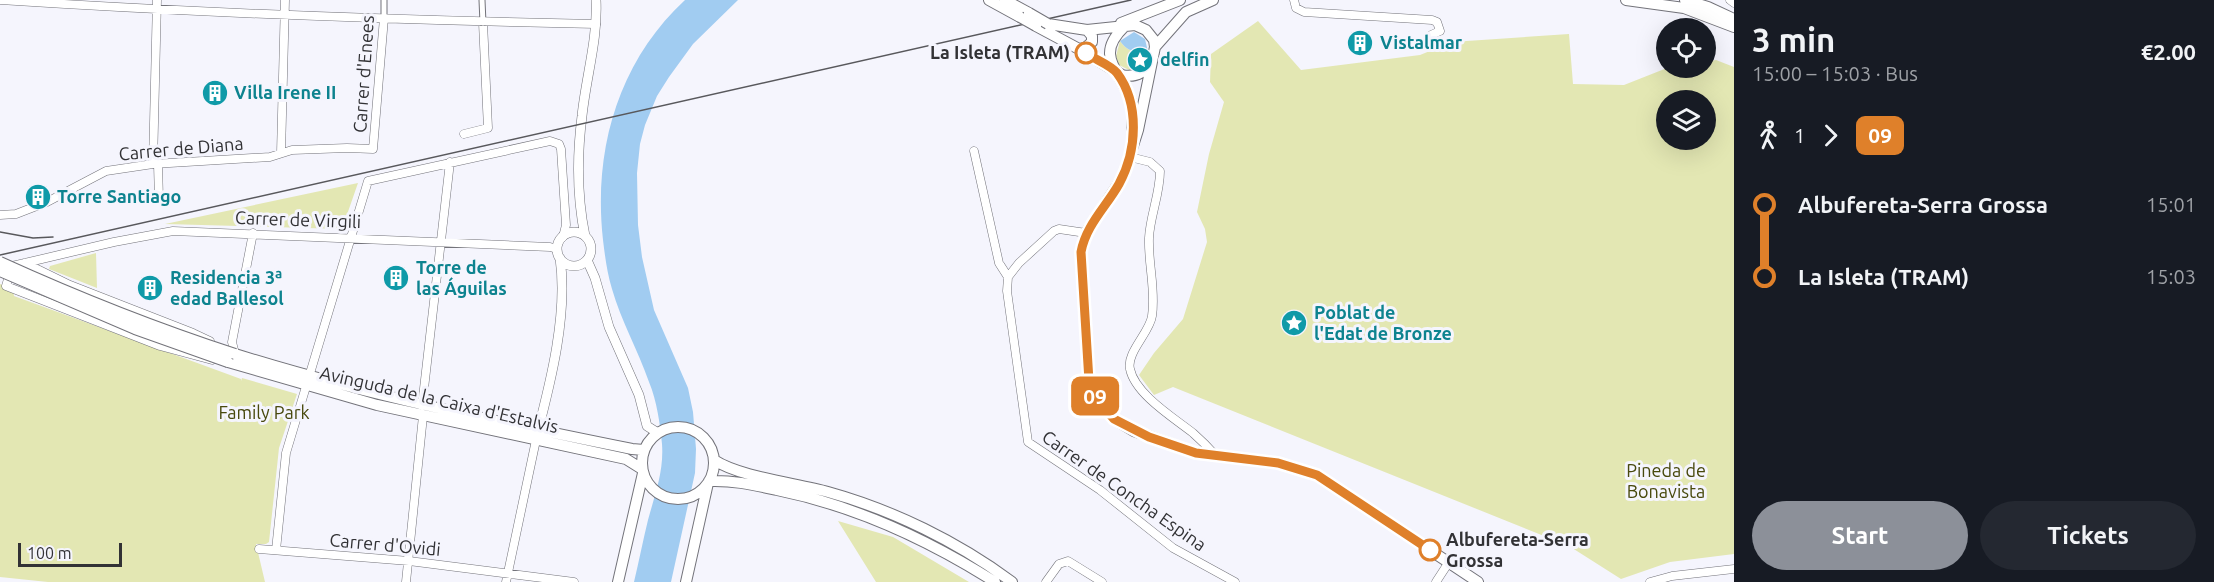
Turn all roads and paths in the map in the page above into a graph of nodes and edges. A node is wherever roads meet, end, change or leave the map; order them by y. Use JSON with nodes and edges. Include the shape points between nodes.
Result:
{"nodes":[{"id":1,"x":0,"y":0,"type":"edge"},
{"id":2,"x":157,"y":0,"type":"edge"},
{"id":3,"x":285,"y":0,"type":"edge"},
{"id":4,"x":384,"y":0,"type":"edge"},
{"id":5,"x":482,"y":0,"type":"edge"},
{"id":6,"x":596,"y":0,"type":"edge"},
{"id":7,"x":989,"y":0,"type":"edge"},
{"id":8,"x":1005,"y":0,"type":"edge"},
{"id":9,"x":1180,"y":0,"type":"edge"},
{"id":10,"x":1213,"y":0,"type":"edge"},
{"id":11,"x":1294,"y":0,"type":"edge"},
{"id":12,"x":1626,"y":0,"type":"edge"},
{"id":13,"x":1685,"y":0,"type":"edge"},
{"id":14,"x":1730,"y":0,"type":"edge"},
{"id":15,"x":1734,"y":3,"type":"edge"},
{"id":16,"x":157,"y":9,"type":"junction"},
{"id":17,"x":1025,"y":15,"type":"junction"},
{"id":18,"x":1142,"y":15,"type":"junction"},
{"id":19,"x":285,"y":16,"type":"junction"},
{"id":20,"x":384,"y":18,"type":"junction"},
{"id":21,"x":1734,"y":19,"type":"edge"},
{"id":22,"x":483,"y":23,"type":"junction"},
{"id":23,"x":596,"y":24,"type":"junction"},
{"id":24,"x":1125,"y":26,"type":"junction"},
{"id":25,"x":1734,"y":27,"type":"edge"},
{"id":26,"x":1106,"y":28,"type":"junction"},
{"id":27,"x":1087,"y":30,"type":"junction"},
{"id":28,"x":1431,"y":35,"type":"dead end"},
{"id":29,"x":1155,"y":47,"type":"junction"},
{"id":30,"x":1079,"y":49,"type":"junction"},
{"id":31,"x":1153,"y":60,"type":"junction"},
{"id":32,"x":1097,"y":62,"type":"junction"},
{"id":33,"x":1115,"y":71,"type":"junction"},
{"id":34,"x":1127,"y":91,"type":"junction"},
{"id":35,"x":464,"y":134,"type":"dead end"},
{"id":36,"x":1133,"y":141,"type":"junction"},
{"id":37,"x":373,"y":149,"type":"joint"},
{"id":38,"x":974,"y":151,"type":"dead end"},
{"id":39,"x":281,"y":153,"type":"junction"},
{"id":40,"x":1130,"y":157,"type":"junction"},
{"id":41,"x":450,"y":162,"type":"junction"},
{"id":42,"x":156,"y":164,"type":"junction"},
{"id":43,"x":159,"y":200,"type":"dead end"},
{"id":44,"x":580,"y":212,"type":"junction"},
{"id":45,"x":0,"y":215,"type":"edge"},
{"id":46,"x":572,"y":232,"type":"junction"},
{"id":47,"x":253,"y":233,"type":"junction"},
{"id":48,"x":1086,"y":233,"type":"junction"},
{"id":49,"x":585,"y":236,"type":"junction"},
{"id":50,"x":351,"y":237,"type":"junction"},
{"id":51,"x":563,"y":237,"type":"junction"},
{"id":52,"x":440,"y":241,"type":"junction"},
{"id":53,"x":559,"y":254,"type":"junction"},
{"id":54,"x":587,"y":260,"type":"junction"},
{"id":55,"x":39,"y":261,"type":"junction"},
{"id":56,"x":0,"y":262,"type":"edge"},
{"id":57,"x":24,"y":263,"type":"junction"},
{"id":58,"x":38,"y":270,"type":"junction"},
{"id":59,"x":0,"y":272,"type":"edge"},
{"id":60,"x":1008,"y":277,"type":"junction"},
{"id":61,"x":232,"y":358,"type":"junction"},
{"id":62,"x":307,"y":381,"type":"junction"},
{"id":63,"x":423,"y":411,"type":"junction"},
{"id":64,"x":658,"y":433,"type":"junction"},
{"id":65,"x":537,"y":435,"type":"junction"},
{"id":66,"x":644,"y":450,"type":"junction"},
{"id":67,"x":1216,"y":456,"type":"junction"},
{"id":68,"x":714,"y":460,"type":"junction"},
{"id":69,"x":643,"y":471,"type":"junction"},
{"id":70,"x":709,"y":482,"type":"junction"},
{"id":71,"x":259,"y":549,"type":"dead end"},
{"id":72,"x":276,"y":550,"type":"junction"},
{"id":73,"x":409,"y":561,"type":"junction"},
{"id":74,"x":1449,"y":562,"type":"junction"},
{"id":75,"x":1734,"y":569,"type":"edge"},
{"id":76,"x":1697,"y":574,"type":"junction"},
{"id":77,"x":507,"y":578,"type":"edge"},
{"id":78,"x":406,"y":582,"type":"edge"},
{"id":79,"x":574,"y":582,"type":"edge"},
{"id":80,"x":618,"y":582,"type":"edge"},
{"id":81,"x":686,"y":582,"type":"edge"},
{"id":82,"x":995,"y":582,"type":"edge"},
{"id":83,"x":1012,"y":582,"type":"edge"},
{"id":84,"x":1046,"y":582,"type":"edge"},
{"id":85,"x":1102,"y":582,"type":"edge"},
{"id":86,"x":1235,"y":582,"type":"edge"},
{"id":87,"x":1436,"y":582,"type":"edge"},
{"id":88,"x":1478,"y":582,"type":"edge"},
{"id":89,"x":1650,"y":582,"type":"edge"},
{"id":90,"x":1701,"y":582,"type":"edge"}],
"edges":[{"from":1,"to":16,"type":"street"},
{"from":2,"to":16,"type":"street"},
{"from":3,"to":19,"type":"street"},
{"from":4,"to":20,"type":"street","name":"Carrer d'Enees"},
{"from":5,"to":22,"type":"street"},
{"from":6,"to":23,"type":"street"},
{"from":7,"to":17,"type":"main road"},
{"from":8,"to":17,"type":"main road"},
{"from":9,"to":18,"type":"main road"},
{"from":10,"to":29,"type":"main road","via":[[1186,12]]},
{"from":11,"to":28,"type":"street","via":[[1296,8],[1304,12],[1432,20],[1440,31]]},
{"from":12,"to":25,"type":"main road","via":[[1684,8]]},
{"from":13,"to":21,"type":"main road"},
{"from":14,"to":15,"type":"street"},
{"from":16,"to":19,"type":"street"},
{"from":16,"to":42,"type":"street"},
{"from":17,"to":27,"type":"main road","bridge":true,"via":[[1048,24]]},
{"from":17,"to":30,"type":"main road","bridge":true,"via":[[1036,26]]},
{"from":18,"to":24,"type":"main road"},
{"from":18,"to":26,"type":"main road"},
{"from":19,"to":20,"type":"street"},
{"from":19,"to":39,"type":"street"},
{"from":20,"to":22,"type":"street"},
{"from":20,"to":37,"type":"street","name":"Carrer d'Enees"},
{"from":22,"to":23,"type":"street"},
{"from":22,"to":35,"type":"street","via":[[488,128]]},
{"from":23,"to":44,"type":"street","via":[[579,148]]},
{"from":24,"to":26,"type":"main road"},
{"from":24,"to":29,"type":"main road","via":[[1146,30]]},
{"from":24,"to":33,"type":"main road","via":[[1110,47]]},
{"from":26,"to":27,"type":"main road"},
{"from":27,"to":30,"type":"main road","via":[[1092,42]]},
{"from":29,"to":31,"type":"main road"},
{"from":30,"to":32,"type":"main road"},
{"from":31,"to":33,"type":"main road","via":[[1134,76]]},
{"from":31,"to":36,"type":"main road"},
{"from":32,"to":33,"type":"main road"},
{"from":32,"to":34,"type":"main road"},
{"from":33,"to":34,"type":"main road"},
{"from":34,"to":36,"type":"main road","via":[[1132,105]]},
{"from":36,"to":40,"type":"main road"},
{"from":37,"to":39,"type":"street","name":"Carrer de Diana"},
{"from":38,"to":60,"type":"street","via":[[999,263]]},
{"from":39,"to":42,"type":"street","name":"Carrer de Diana","via":[[270,157]]},
{"from":40,"to":48,"type":"main road","via":[[1119,183]]},
{"from":40,"to":67,"type":"street","via":[[1150,162],[1160,171],[1160,183],[1149,238],[1152,319],[1129,368],[1148,397]]},
{"from":41,"to":50,"type":"street","via":[[368,181]]},
{"from":41,"to":51,"type":"street","via":[[550,141],[559,144],[566,225]]},
{"from":41,"to":52,"type":"street"},
{"from":42,"to":43,"type":"street"},
{"from":42,"to":45,"type":"street","name":"Carrer de Diana","via":[[105,171],[48,202],[16,214]]},
{"from":44,"to":46,"type":"street"},
{"from":44,"to":49,"type":"street"},
{"from":46,"to":49,"type":"street"},
{"from":46,"to":51,"type":"street"},
{"from":47,"to":50,"type":"street","name":"Carrer de Virgili"},
{"from":47,"to":55,"type":"street","name":"Carrer de Virgili","via":[[173,231]]},
{"from":47,"to":61,"type":"street"},
{"from":48,"to":60,"type":"street","via":[[1054,231]]},
{"from":48,"to":67,"type":"main road","via":[[1080,261],[1093,393],[1114,419],[1134,431]]},
{"from":49,"to":54,"type":"street","via":[[591,249]]},
{"from":50,"to":52,"type":"street","name":"Carrer de Virgili"},
{"from":50,"to":62,"type":"street"},
{"from":51,"to":53,"type":"street"},
{"from":52,"to":53,"type":"street","name":"Carrer de Virgili","via":[[550,247]]},
{"from":52,"to":63,"type":"street"},
{"from":53,"to":54,"type":"street","via":[[564,262],[574,266]]},
{"from":53,"to":65,"type":"street","via":[[562,288],[557,338]]},
{"from":54,"to":64,"type":"street","via":[[609,327],[639,395],[647,426]]},
{"from":55,"to":57,"type":"street","name":"Carrer de Virgili"},
{"from":55,"to":58,"type":"street"},
{"from":56,"to":61,"type":"main road","name":"Avinguda de la Caixa d'Estalvis","bridge":true},
{"from":57,"to":58,"type":"street","name":"Avinguda de la Caixa d'Estalvis"},
{"from":57,"to":61,"type":"street","name":"Avinguda de la Caixa d'Estalvis","via":[[12,266],[9,288],[160,346],[200,358]]},
{"from":58,"to":61,"type":"street","name":"Avinguda de la Caixa d'Estalvis","via":[[193,333]]},
{"from":59,"to":61,"type":"main road","name":"Avinguda de la Caixa d'Estalvis","bridge":true,"via":[[135,329]]},
{"from":60,"to":86,"type":"street","name":"Carrer de Concha Espina","via":[[1028,442],[1100,490],[1173,548]]},
{"from":61,"to":62,"type":"main road","name":"Avinguda de la Caixa d'Estalvis"},
{"from":62,"to":63,"type":"main road","name":"Avinguda de la Caixa d'Estalvis"},
{"from":62,"to":72,"type":"street","via":[[286,453]]},
{"from":63,"to":65,"type":"main road","name":"Avinguda de la Caixa d'Estalvis"},
{"from":63,"to":73,"type":"street"},
{"from":64,"to":66,"type":"main road"},
{"from":64,"to":68,"type":"main road","via":[[678,427],[693,430],[711,449]]},
{"from":65,"to":66,"type":"main road","name":"Avinguda de la Caixa d'Estalvis"},
{"from":65,"to":69,"type":"main road","name":"Avinguda de la Caixa d'Estalvis","via":[[626,459]]},
{"from":65,"to":77,"type":"street"},
{"from":66,"to":69,"type":"main road"},
{"from":67,"to":74,"type":"main road","via":[[1278,463],[1317,475]]},
{"from":68,"to":70,"type":"main road"},
{"from":68,"to":83,"type":"main road","via":[[732,470],[830,492],[877,509],[924,529]]},
{"from":69,"to":70,"type":"main road","via":[[653,489],[671,498],[697,494]]},
{"from":69,"to":80,"type":"main road"},
{"from":70,"to":81,"type":"main road"},
{"from":70,"to":82,"type":"main road","via":[[730,480],[827,502],[919,538]]},
{"from":71,"to":72,"type":"street","name":"Carrer d'Ovidi"},
{"from":72,"to":73,"type":"street","name":"Carrer d'Ovidi"},
{"from":73,"to":77,"type":"street","name":"Carrer d'Ovidi"},
{"from":73,"to":78,"type":"street"},
{"from":74,"to":87,"type":"street"},
{"from":74,"to":88,"type":"main road"},
{"from":75,"to":76,"type":"street"},
{"from":76,"to":89,"type":"street"},
{"from":76,"to":90,"type":"street"},
{"from":77,"to":79,"type":"street","name":"Carrer d'Ovidi"},
{"from":84,"to":85,"type":"street","via":[[1059,564],[1068,561]]}]}
